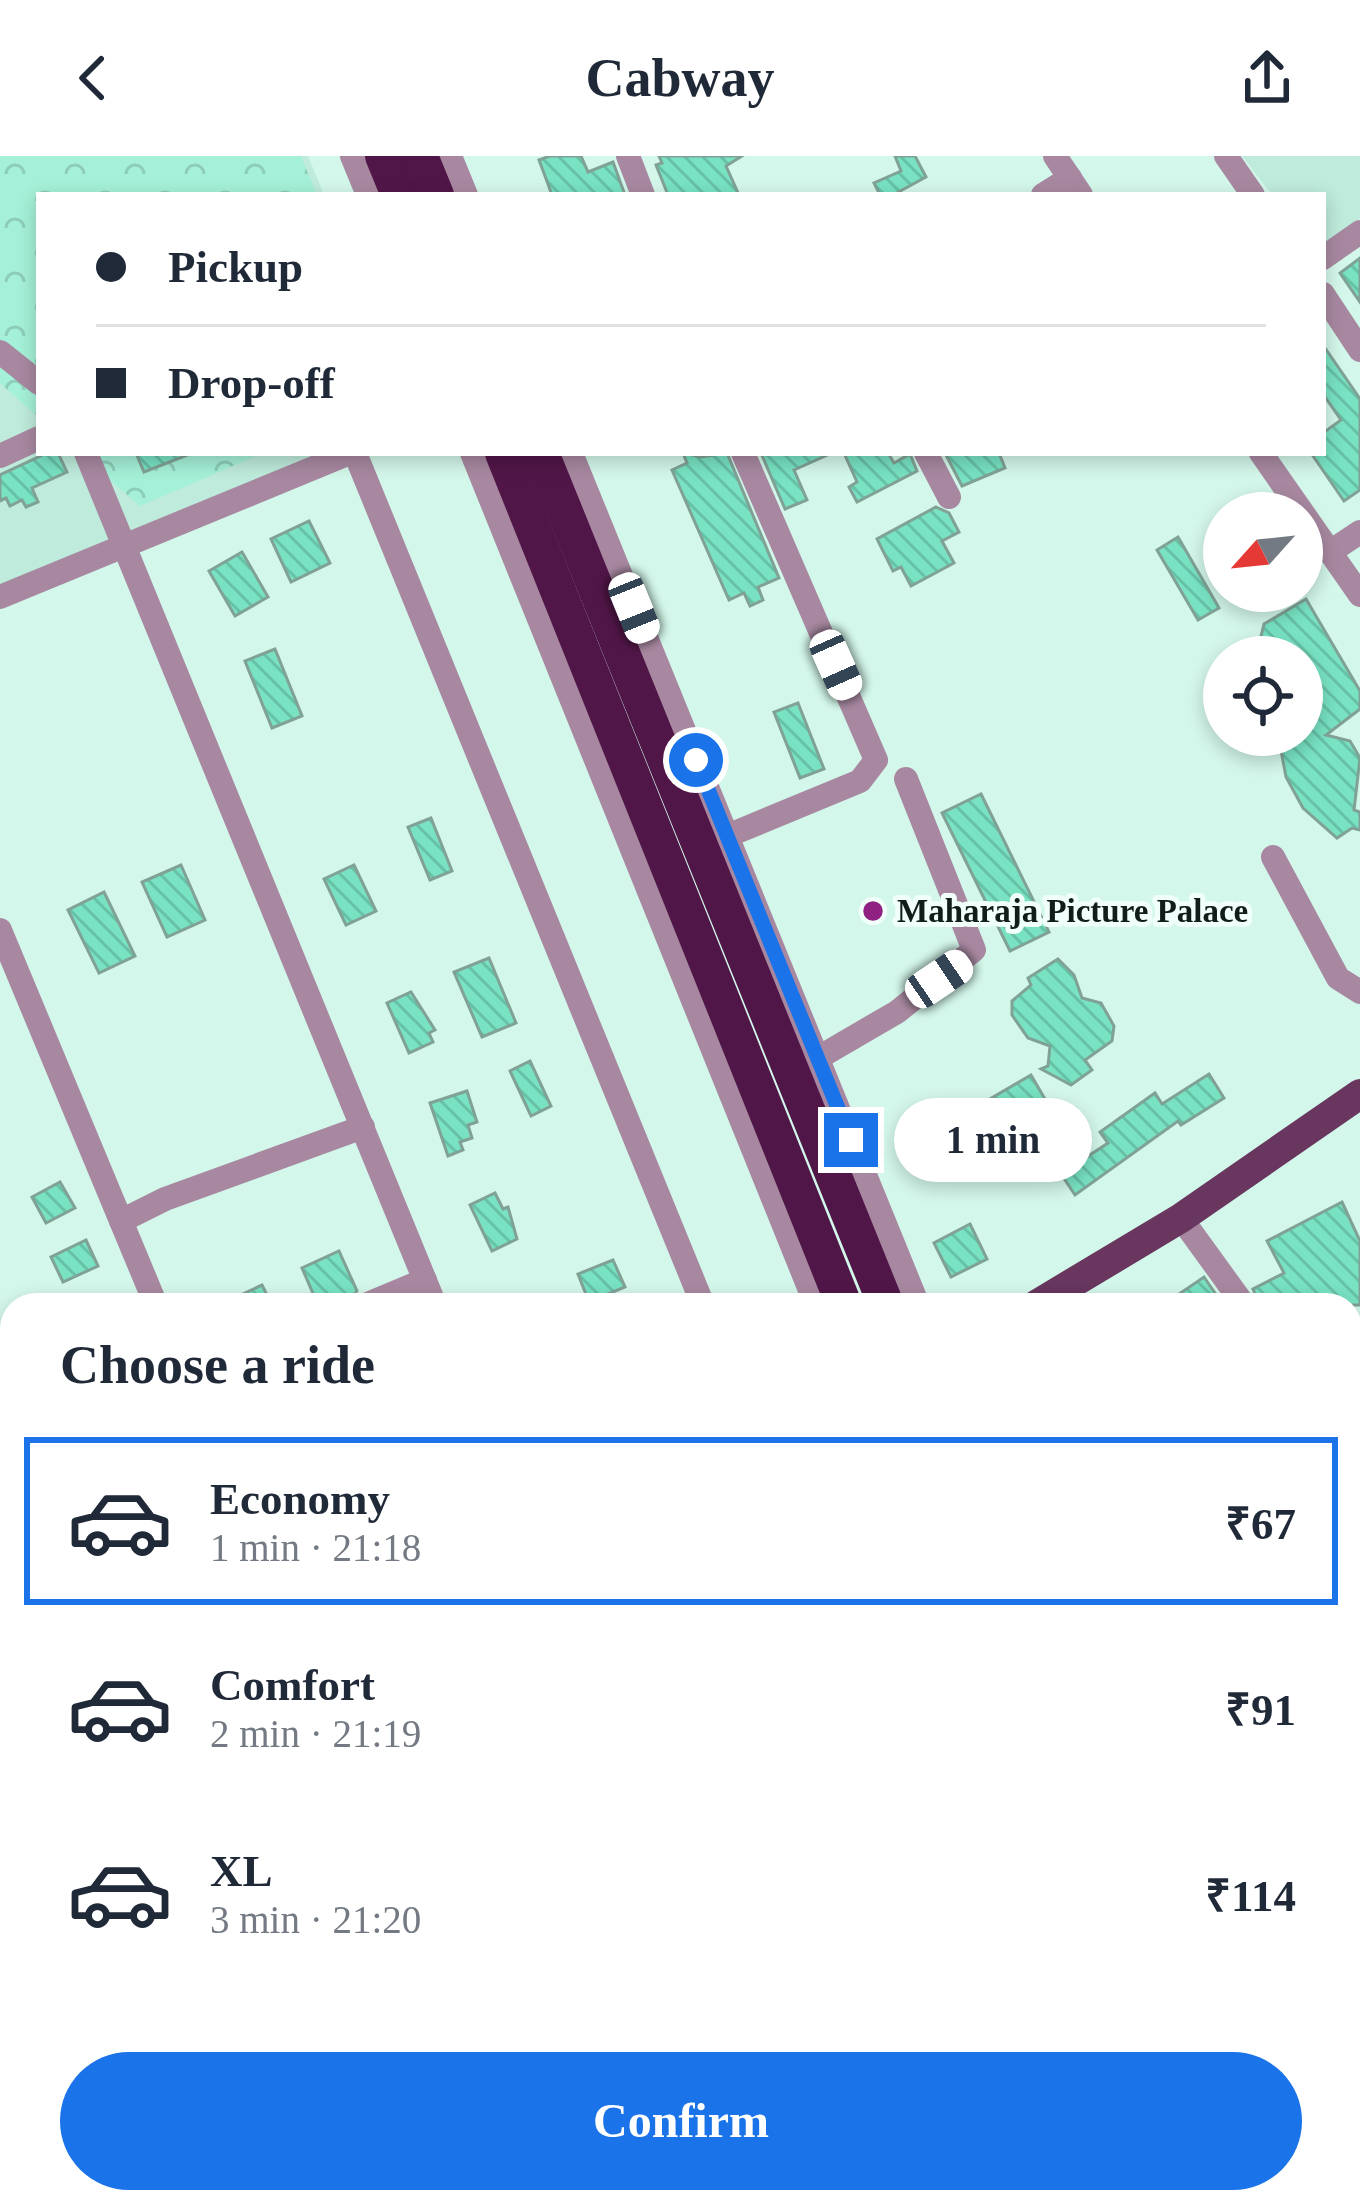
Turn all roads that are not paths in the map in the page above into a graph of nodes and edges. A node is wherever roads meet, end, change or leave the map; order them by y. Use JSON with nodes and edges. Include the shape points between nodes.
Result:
{"nodes":[{"id":1,"x":352,"y":156,"type":"edge"},
{"id":2,"x":383,"y":156,"type":"edge"},
{"id":3,"x":420,"y":156,"type":"edge"},
{"id":4,"x":450,"y":156,"type":"edge"},
{"id":5,"x":628,"y":156,"type":"edge"},
{"id":6,"x":1226,"y":156,"type":"edge"},
{"id":7,"x":1066,"y":169,"type":"edge"},
{"id":8,"x":367,"y":192,"type":"edge"},
{"id":9,"x":398,"y":192,"type":"edge"},
{"id":10,"x":435,"y":192,"type":"edge"},
{"id":11,"x":465,"y":192,"type":"edge"},
{"id":12,"x":642,"y":192,"type":"edge"},
{"id":13,"x":1046,"y":192,"type":"edge"},
{"id":14,"x":1251,"y":192,"type":"edge"},
{"id":15,"x":1360,"y":232,"type":"edge"},
{"id":16,"x":1326,"y":256,"type":"edge"},
{"id":17,"x":1326,"y":299,"type":"edge"},
{"id":18,"x":1360,"y":350,"type":"edge"},
{"id":19,"x":0,"y":352,"type":"edge"},
{"id":20,"x":36,"y":381,"type":"edge"},
{"id":21,"x":36,"y":439,"type":"edge"},
{"id":22,"x":0,"y":456,"type":"edge"},
{"id":23,"x":87,"y":456,"type":"edge"},
{"id":24,"x":345,"y":456,"type":"edge"},
{"id":25,"x":353,"y":456,"type":"edge"},
{"id":26,"x":473,"y":456,"type":"edge"},
{"id":27,"x":504,"y":456,"type":"edge"},
{"id":28,"x":542,"y":456,"type":"edge"},
{"id":29,"x":572,"y":456,"type":"edge"},
{"id":30,"x":744,"y":456,"type":"edge"},
{"id":31,"x":928,"y":456,"type":"edge"},
{"id":32,"x":1264,"y":456,"type":"edge"},
{"id":33,"x":949,"y":497,"type":"dead end"},
{"id":34,"x":1360,"y":532,"type":"edge"},
{"id":35,"x":125,"y":546,"type":"junction"},
{"id":36,"x":1330,"y":552,"type":"junction"},
{"id":37,"x":1360,"y":595,"type":"edge"},
{"id":38,"x":0,"y":597,"type":"edge"},
{"id":39,"x":906,"y":779,"type":"dead end"},
{"id":40,"x":727,"y":836,"type":"junction"},
{"id":41,"x":1273,"y":857,"type":"dead end"},
{"id":42,"x":0,"y":930,"type":"edge"},
{"id":43,"x":1360,"y":992,"type":"edge"},
{"id":44,"x":818,"y":1058,"type":"junction"},
{"id":45,"x":1360,"y":1094,"type":"edge"},
{"id":46,"x":363,"y":1127,"type":"junction"},
{"id":47,"x":1180,"y":1217,"type":"junction"},
{"id":48,"x":122,"y":1221,"type":"junction"},
{"id":49,"x":1138,"y":1245,"type":"junction"},
{"id":50,"x":425,"y":1280,"type":"junction"},
{"id":51,"x":151,"y":1293,"type":"edge"},
{"id":52,"x":394,"y":1293,"type":"edge"},
{"id":53,"x":430,"y":1293,"type":"edge"},
{"id":54,"x":698,"y":1293,"type":"edge"},
{"id":55,"x":811,"y":1293,"type":"edge"},
{"id":56,"x":839,"y":1293,"type":"edge"},
{"id":57,"x":881,"y":1293,"type":"edge"},
{"id":58,"x":913,"y":1293,"type":"edge"},
{"id":59,"x":1054,"y":1293,"type":"edge"},
{"id":60,"x":1081,"y":1293,"type":"edge"},
{"id":61,"x":1235,"y":1293,"type":"edge"}],
"edges":[{"from":1,"to":8,"type":"street"},
{"from":2,"to":9,"type":"highway"},
{"from":3,"to":10,"type":"highway"},
{"from":4,"to":11,"type":"street"},
{"from":5,"to":12,"type":"street"},
{"from":6,"to":14,"type":"street"},
{"from":7,"to":13,"type":"street"},
{"from":15,"to":16,"type":"street"},
{"from":17,"to":18,"type":"street"},
{"from":19,"to":20,"type":"street"},
{"from":21,"to":22,"type":"street"},
{"from":23,"to":35,"type":"street"},
{"from":24,"to":35,"type":"street"},
{"from":25,"to":54,"type":"street"},
{"from":26,"to":55,"type":"street"},
{"from":27,"to":56,"type":"highway"},
{"from":28,"to":57,"type":"highway"},
{"from":29,"to":40,"type":"street"},
{"from":30,"to":40,"type":"street","via":[[876,760],[860,781]]},
{"from":31,"to":33,"type":"street"},
{"from":32,"to":36,"type":"street"},
{"from":34,"to":36,"type":"street"},
{"from":35,"to":38,"type":"street"},
{"from":35,"to":46,"type":"street"},
{"from":36,"to":37,"type":"street"},
{"from":39,"to":44,"type":"street","via":[[974,950],[897,1012]]},
{"from":40,"to":44,"type":"street"},
{"from":41,"to":43,"type":"street","via":[[1338,978]]},
{"from":42,"to":48,"type":"street"},
{"from":44,"to":58,"type":"street"},
{"from":45,"to":47,"type":"main road"},
{"from":46,"to":48,"type":"street","via":[[164,1198]]},
{"from":46,"to":50,"type":"street"},
{"from":47,"to":49,"type":"main road"},
{"from":47,"to":61,"type":"street"},
{"from":48,"to":51,"type":"street"},
{"from":49,"to":59,"type":"main road"},
{"from":49,"to":60,"type":"main road"},
{"from":50,"to":52,"type":"street"},
{"from":50,"to":53,"type":"street"}]}
